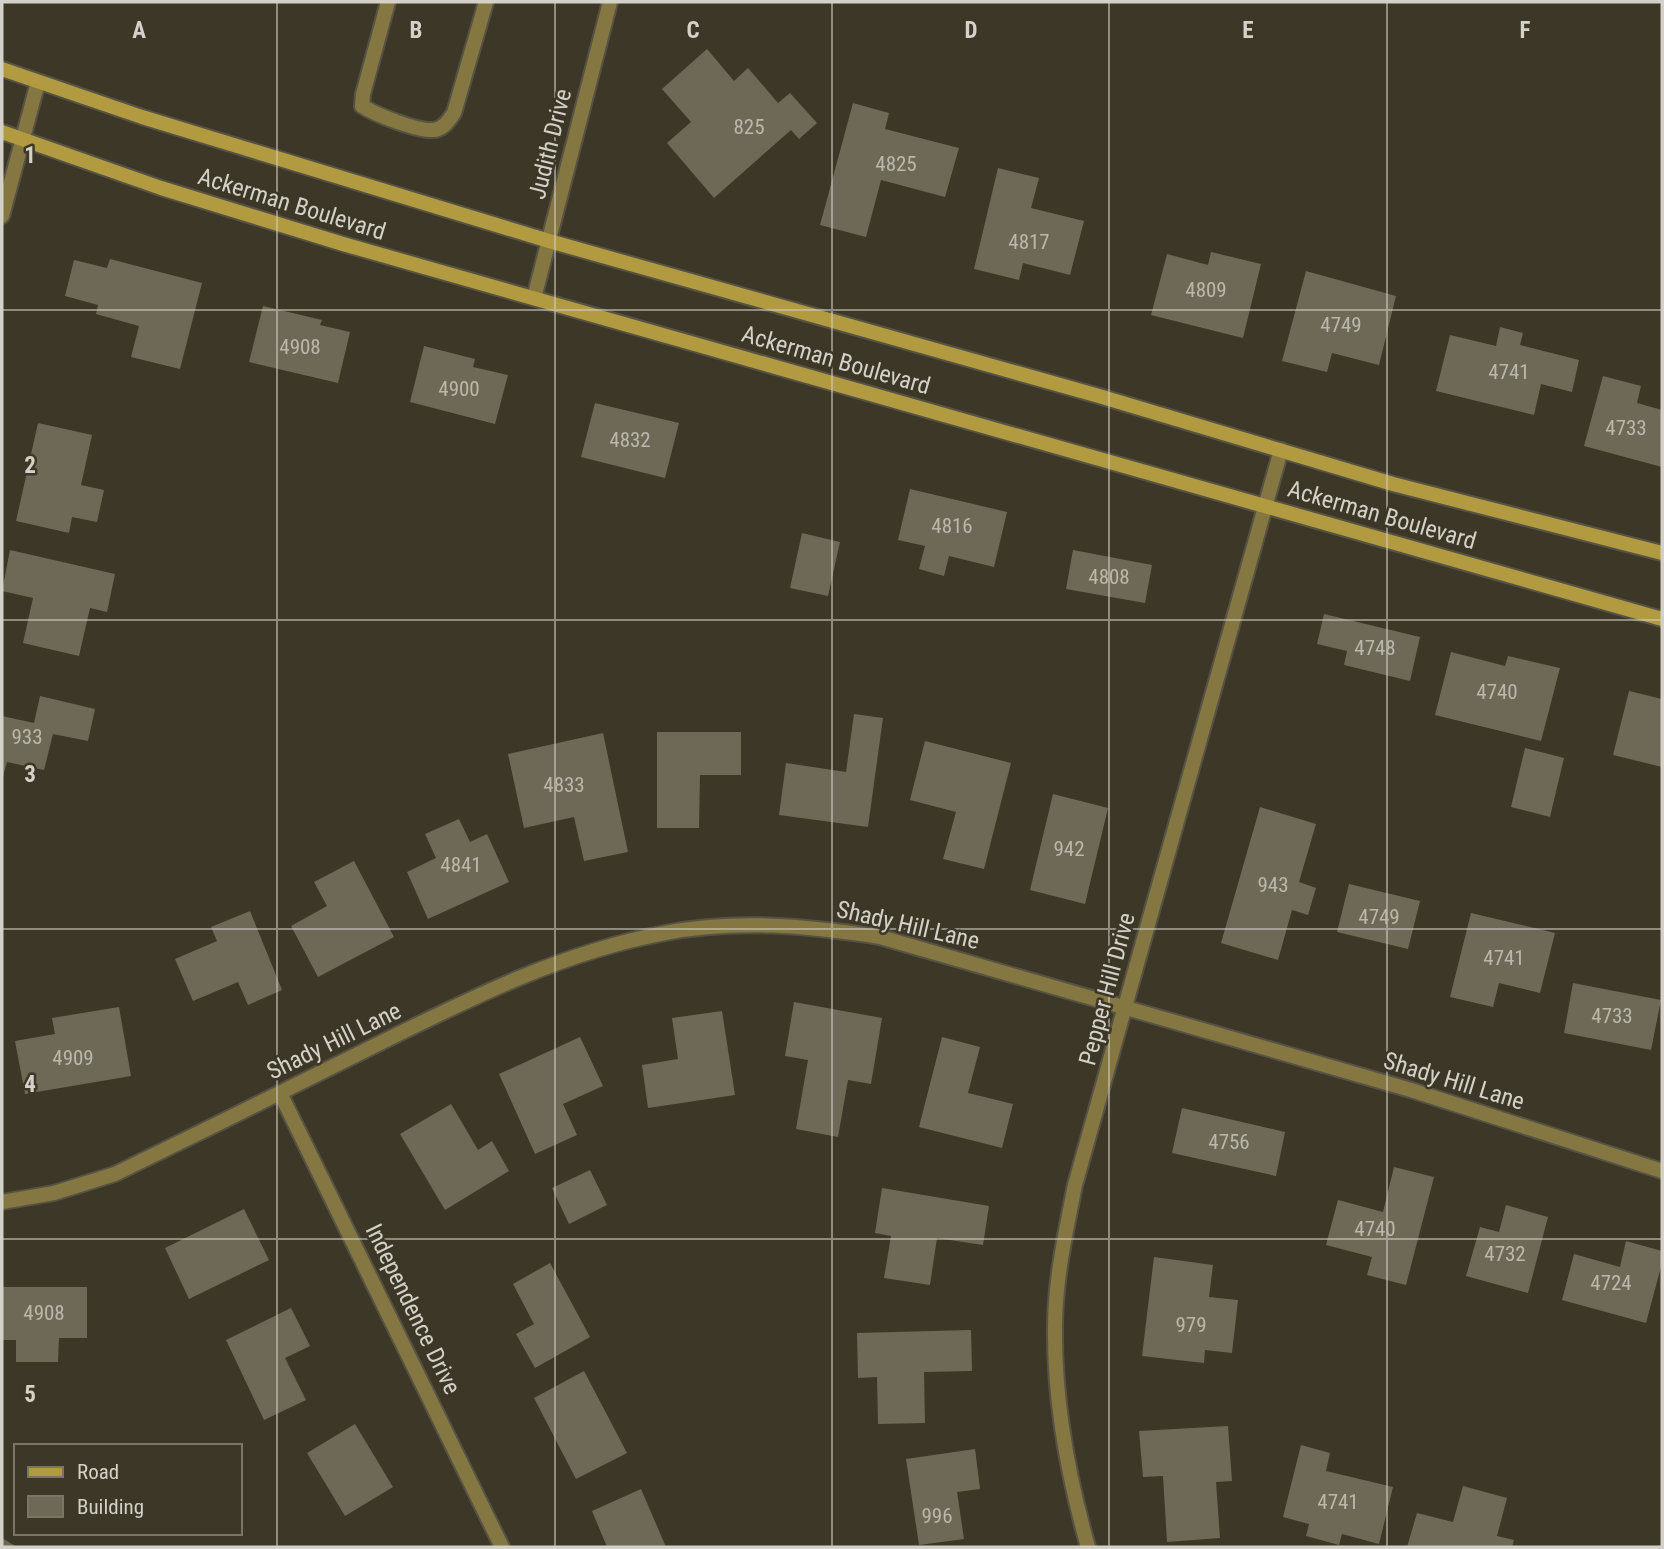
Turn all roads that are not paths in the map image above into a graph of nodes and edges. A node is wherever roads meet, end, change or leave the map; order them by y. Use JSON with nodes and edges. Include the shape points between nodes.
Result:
{"nodes":[{"id":1,"x":388,"y":2,"type":"edge"},
{"id":2,"x":485,"y":2,"type":"edge"},
{"id":3,"x":610,"y":2,"type":"edge"},
{"id":4,"x":2,"y":69,"type":"edge"},
{"id":5,"x":38,"y":82,"type":"junction"},
{"id":6,"x":2,"y":132,"type":"edge"},
{"id":7,"x":22,"y":139,"type":"junction"},
{"id":8,"x":2,"y":216,"type":"edge"},
{"id":9,"x":549,"y":241,"type":"junction"},
{"id":10,"x":534,"y":298,"type":"junction"},
{"id":11,"x":1281,"y":450,"type":"junction"},
{"id":12,"x":1264,"y":504,"type":"junction"},
{"id":13,"x":1662,"y":553,"type":"edge"},
{"id":14,"x":1662,"y":619,"type":"edge"},
{"id":15,"x":1126,"y":1006,"type":"junction"},
{"id":16,"x":280,"y":1093,"type":"junction"},
{"id":17,"x":1662,"y":1171,"type":"edge"},
{"id":18,"x":2,"y":1202,"type":"edge"},
{"id":19,"x":502,"y":1547,"type":"edge"},
{"id":20,"x":1088,"y":1547,"type":"edge"}],
"edges":[{"from":1,"to":2,"type":"street","via":[[362,106],[374,114],[433,130],[443,127],[454,113]]},
{"from":3,"to":9,"type":"street","name":"Judith Drive"},
{"from":4,"to":5,"type":"street","name":"Ackerman Boulevard"},
{"from":5,"to":7,"type":"street"},
{"from":5,"to":9,"type":"street","name":"Ackerman Boulevard"},
{"from":6,"to":7,"type":"street","name":"Ackerman Boulevard"},
{"from":7,"to":8,"type":"street"},
{"from":7,"to":10,"type":"street","name":"Ackerman Boulevard","via":[[174,192]]},
{"from":9,"to":10,"type":"street","name":"Judith Drive"},
{"from":9,"to":11,"type":"street","name":"Ackerman Boulevard"},
{"from":10,"to":12,"type":"street","name":"Ackerman Boulevard"},
{"from":11,"to":12,"type":"street","name":"Pepper Hill Drive"},
{"from":11,"to":13,"type":"street","name":"Ackerman Boulevard","via":[[1393,484]]},
{"from":12,"to":14,"type":"street","name":"Ackerman Boulevard"},
{"from":12,"to":15,"type":"street","name":"Pepper Hill Drive"},
{"from":15,"to":16,"type":"street","name":"Shady Hill Lane","via":[[880,937],[811,926],[703,928],[602,946],[519,976]]},
{"from":15,"to":17,"type":"street","name":"Shady Hill Lane"},
{"from":15,"to":20,"type":"street","name":"Pepper Hill Drive","via":[[1075,1185],[1062,1251],[1055,1325],[1063,1439]]},
{"from":16,"to":18,"type":"street","name":"Shady Hill Lane","via":[[115,1174],[54,1193]]},
{"from":16,"to":19,"type":"street","name":"Independence Drive"}]}
